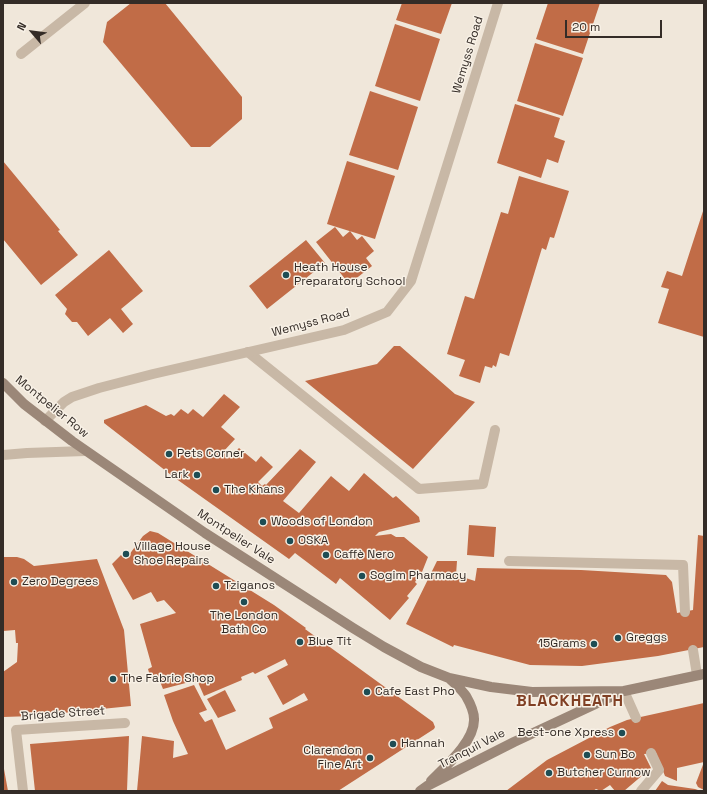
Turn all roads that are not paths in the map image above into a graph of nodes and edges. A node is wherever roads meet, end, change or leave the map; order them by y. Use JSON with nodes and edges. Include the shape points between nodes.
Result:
{"nodes":[{"id":1,"x":85,"y":3,"type":"edge"},
{"id":2,"x":498,"y":3,"type":"edge"},
{"id":3,"x":20,"y":54,"type":"dead end"},
{"id":4,"x":248,"y":352,"type":"junction"},
{"id":5,"x":3,"y":384,"type":"edge"},
{"id":6,"x":45,"y":421,"type":"junction"},
{"id":7,"x":495,"y":430,"type":"dead end"},
{"id":8,"x":85,"y":451,"type":"junction"},
{"id":9,"x":3,"y":455,"type":"edge"},
{"id":10,"x":509,"y":561,"type":"dead end"},
{"id":11,"x":685,"y":612,"type":"dead end"},
{"id":12,"x":693,"y":650,"type":"dead end"},
{"id":13,"x":700,"y":675,"type":"edge"},
{"id":14,"x":449,"y":678,"type":"junction"},
{"id":15,"x":624,"y":691,"type":"junction"},
{"id":16,"x":532,"y":692,"type":"joint"},
{"id":17,"x":636,"y":718,"type":"dead end"},
{"id":18,"x":125,"y":723,"type":"dead end"},
{"id":19,"x":650,"y":753,"type":"dead end"},
{"id":20,"x":424,"y":788,"type":"edge"},
{"id":21,"x":24,"y":791,"type":"edge"},
{"id":22,"x":641,"y":791,"type":"edge"}],
"edges":[{"from":1,"to":3,"type":"street"},
{"from":2,"to":4,"type":"street","name":"Wemyss Road","via":[[410,281],[386,312],[352,327]]},
{"from":4,"to":6,"type":"street","name":"Wemyss Road","via":[[153,374],[72,397]]},
{"from":4,"to":7,"type":"street","via":[[419,489],[483,484]]},
{"from":5,"to":6,"type":"main road","name":"Montpelier Row"},
{"from":6,"to":8,"type":"main road","name":"Montpelier Row"},
{"from":8,"to":9,"type":"street"},
{"from":8,"to":14,"type":"main road","name":"Montpelier Vale","via":[[353,628],[421,667]]},
{"from":10,"to":11,"type":"street","via":[[683,565]]},
{"from":12,"to":13,"type":"street"},
{"from":13,"to":15,"type":"main road","name":"Tranquil Vale"},
{"from":14,"to":16,"type":"main road","name":"Montpelier Vale"},
{"from":14,"to":20,"type":"main road","name":"Montpelier Vale","via":[[465,695],[471,706],[474,719],[472,733]]},
{"from":15,"to":16,"type":"main road","name":"Tranquil Vale"},
{"from":15,"to":17,"type":"street"},
{"from":15,"to":20,"type":"main road","name":"Tranquil Vale","via":[[514,742]]},
{"from":18,"to":21,"type":"street","name":"Brigade Street","via":[[16,730]]},
{"from":19,"to":22,"type":"street","via":[[659,770]]}]}
